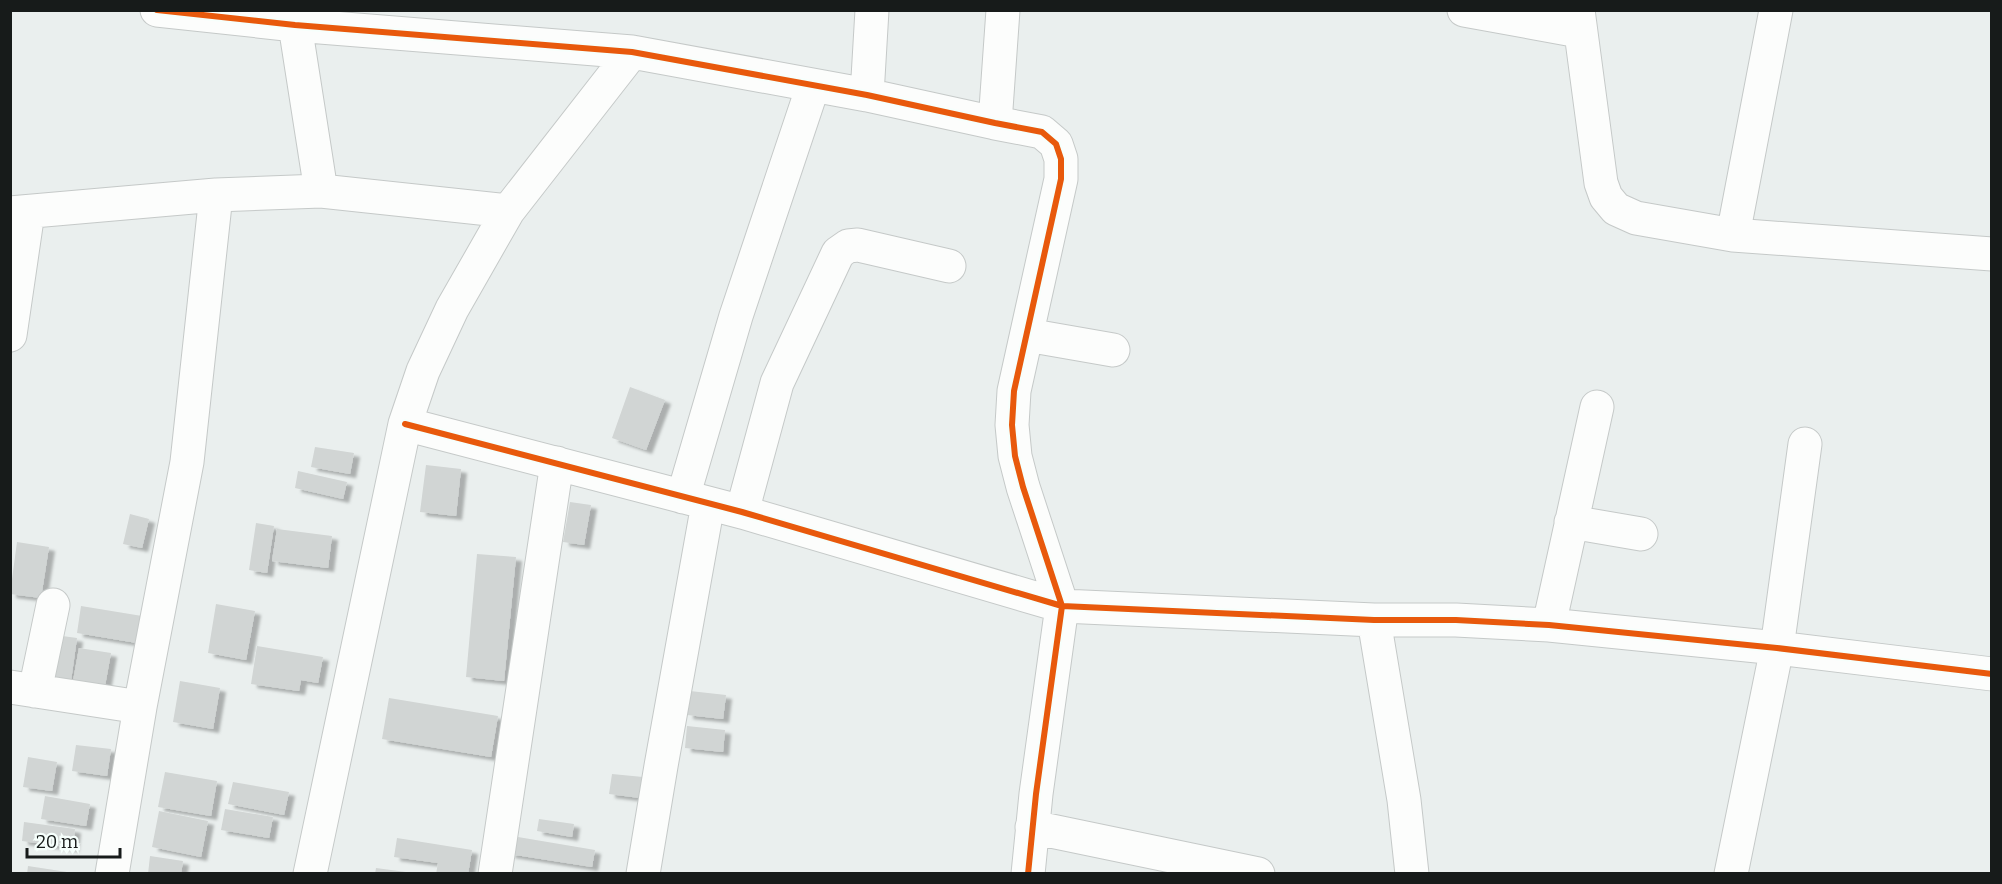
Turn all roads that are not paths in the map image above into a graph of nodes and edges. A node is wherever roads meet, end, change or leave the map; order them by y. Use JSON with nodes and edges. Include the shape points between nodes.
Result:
{"nodes":[{"id":1,"x":157,"y":10,"type":"edge"},
{"id":2,"x":872,"y":10,"type":"edge"},
{"id":3,"x":1003,"y":10,"type":"edge"},
{"id":4,"x":1464,"y":10,"type":"edge"},
{"id":5,"x":1776,"y":10,"type":"edge"},
{"id":6,"x":1579,"y":21,"type":"edge"},
{"id":7,"x":295,"y":25,"type":"junction"},
{"id":8,"x":632,"y":52,"type":"junction"},
{"id":9,"x":813,"y":86,"type":"junction"},
{"id":10,"x":867,"y":95,"type":"junction"},
{"id":11,"x":995,"y":123,"type":"junction"},
{"id":12,"x":321,"y":191,"type":"junction"},
{"id":13,"x":216,"y":195,"type":"junction"},
{"id":14,"x":508,"y":211,"type":"junction"},
{"id":15,"x":19,"y":213,"type":"edge"},
{"id":16,"x":1733,"y":235,"type":"junction"},
{"id":17,"x":1992,"y":254,"type":"edge"},
{"id":18,"x":949,"y":266,"type":"dead end"},
{"id":19,"x":10,"y":334,"type":"edge"},
{"id":20,"x":1027,"y":335,"type":"junction"},
{"id":21,"x":1113,"y":350,"type":"dead end"},
{"id":22,"x":1597,"y":407,"type":"dead end"},
{"id":23,"x":405,"y":424,"type":"junction"},
{"id":24,"x":1805,"y":444,"type":"dead end"},
{"id":25,"x":557,"y":463,"type":"junction"},
{"id":26,"x":696,"y":500,"type":"junction"},
{"id":27,"x":742,"y":512,"type":"junction"},
{"id":28,"x":1571,"y":522,"type":"junction"},
{"id":29,"x":1641,"y":534,"type":"dead end"},
{"id":30,"x":53,"y":605,"type":"dead end"},
{"id":31,"x":1062,"y":606,"type":"junction"},
{"id":32,"x":1374,"y":620,"type":"junction"},
{"id":33,"x":1549,"y":625,"type":"junction"},
{"id":34,"x":1777,"y":648,"type":"junction"},
{"id":35,"x":1992,"y":674,"type":"edge"},
{"id":36,"x":23,"y":689,"type":"edge"},
{"id":37,"x":140,"y":707,"type":"junction"},
{"id":38,"x":1032,"y":827,"type":"junction"},
{"id":39,"x":112,"y":873,"type":"edge"},
{"id":40,"x":310,"y":873,"type":"edge"},
{"id":41,"x":495,"y":873,"type":"edge"},
{"id":42,"x":644,"y":873,"type":"edge"},
{"id":43,"x":1028,"y":873,"type":"edge"},
{"id":44,"x":1258,"y":873,"type":"edge"},
{"id":45,"x":1412,"y":873,"type":"edge"},
{"id":46,"x":1731,"y":873,"type":"edge"}],
"edges":[{"from":1,"to":7,"type":"street"},
{"from":2,"to":10,"type":"street"},
{"from":3,"to":11,"type":"street"},
{"from":4,"to":6,"type":"street"},
{"from":5,"to":16,"type":"street"},
{"from":6,"to":16,"type":"street","via":[[1606,197],[1616,209],[1636,218]]},
{"from":7,"to":8,"type":"street"},
{"from":7,"to":12,"type":"street"},
{"from":8,"to":9,"type":"street"},
{"from":8,"to":14,"type":"street"},
{"from":9,"to":10,"type":"street"},
{"from":9,"to":26,"type":"street","via":[[736,316]]},
{"from":10,"to":11,"type":"street"},
{"from":11,"to":20,"type":"street","via":[[1042,132],[1056,144],[1061,159],[1061,179]]},
{"from":12,"to":13,"type":"street"},
{"from":12,"to":14,"type":"street"},
{"from":13,"to":15,"type":"street"},
{"from":13,"to":37,"type":"street","via":[[187,462]]},
{"from":14,"to":23,"type":"street","via":[[452,309],[423,371]]},
{"from":15,"to":19,"type":"street"},
{"from":16,"to":17,"type":"street"},
{"from":18,"to":27,"type":"street","via":[[858,244],[838,253],[777,383]]},
{"from":20,"to":21,"type":"street"},
{"from":20,"to":31,"type":"street","via":[[1014,391],[1015,456]]},
{"from":22,"to":28,"type":"street"},
{"from":23,"to":25,"type":"street"},
{"from":23,"to":40,"type":"street"},
{"from":24,"to":34,"type":"street"},
{"from":25,"to":26,"type":"street"},
{"from":25,"to":41,"type":"street"},
{"from":26,"to":27,"type":"street"},
{"from":26,"to":42,"type":"street"},
{"from":27,"to":31,"type":"street"},
{"from":28,"to":29,"type":"street"},
{"from":28,"to":33,"type":"street"},
{"from":30,"to":36,"type":"street"},
{"from":31,"to":32,"type":"street"},
{"from":31,"to":38,"type":"street"},
{"from":32,"to":33,"type":"street"},
{"from":32,"to":45,"type":"street"},
{"from":33,"to":34,"type":"street"},
{"from":34,"to":35,"type":"street"},
{"from":34,"to":46,"type":"street"},
{"from":36,"to":37,"type":"street"},
{"from":37,"to":39,"type":"street"},
{"from":38,"to":43,"type":"street"},
{"from":38,"to":44,"type":"street"}]}
